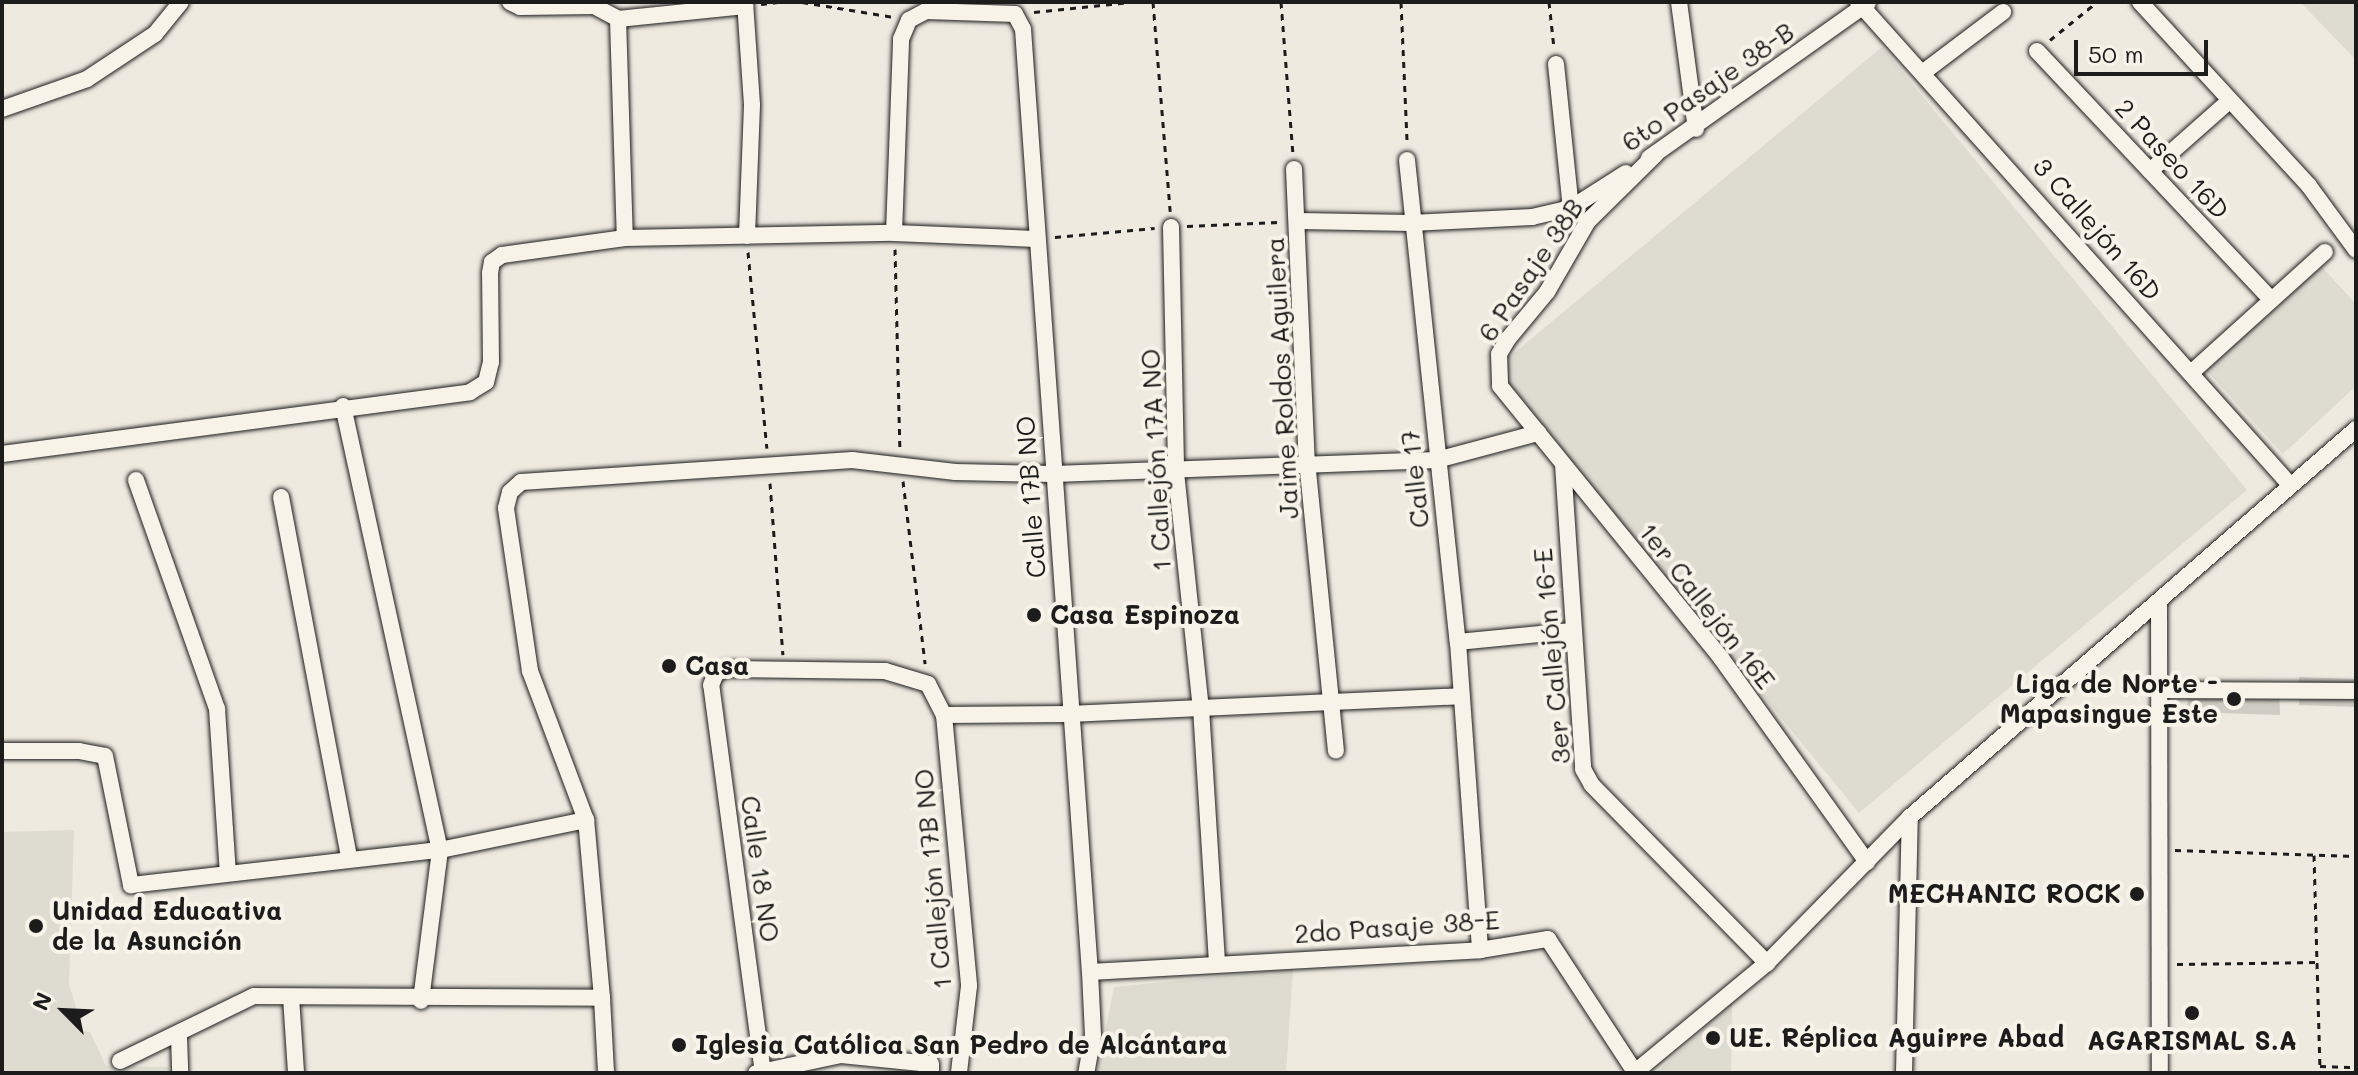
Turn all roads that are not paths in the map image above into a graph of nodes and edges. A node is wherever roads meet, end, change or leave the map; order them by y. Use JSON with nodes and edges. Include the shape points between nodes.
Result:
{"nodes":[{"id":1,"x":181,"y":2,"type":"edge"},
{"id":2,"x":510,"y":2,"type":"edge"},
{"id":3,"x":1679,"y":2,"type":"edge"},
{"id":4,"x":2140,"y":2,"type":"edge"},
{"id":5,"x":745,"y":4,"type":"edge"},
{"id":6,"x":1863,"y":4,"type":"edge"},
{"id":7,"x":2003,"y":12,"type":"dead end"},
{"id":8,"x":618,"y":19,"type":"junction"},
{"id":9,"x":2037,"y":51,"type":"road end"},
{"id":10,"x":1556,"y":64,"type":"road end"},
{"id":11,"x":1925,"y":71,"type":"junction"},
{"id":12,"x":2229,"y":101,"type":"junction"},
{"id":13,"x":2,"y":109,"type":"edge"},
{"id":14,"x":1696,"y":129,"type":"junction"},
{"id":15,"x":1656,"y":154,"type":"junction"},
{"id":16,"x":1407,"y":160,"type":"road end"},
{"id":17,"x":1294,"y":169,"type":"road end"},
{"id":18,"x":2150,"y":171,"type":"junction"},
{"id":19,"x":1571,"y":208,"type":"junction"},
{"id":20,"x":1299,"y":221,"type":"junction"},
{"id":21,"x":1411,"y":223,"type":"junction"},
{"id":22,"x":1171,"y":227,"type":"road end"},
{"id":23,"x":894,"y":233,"type":"junction"},
{"id":24,"x":747,"y":236,"type":"junction"},
{"id":25,"x":625,"y":238,"type":"junction"},
{"id":26,"x":1035,"y":239,"type":"junction"},
{"id":27,"x":2356,"y":250,"type":"edge"},
{"id":28,"x":2325,"y":252,"type":"dead end"},
{"id":29,"x":2272,"y":300,"type":"junction"},
{"id":30,"x":2192,"y":372,"type":"junction"},
{"id":31,"x":1500,"y":386,"type":"joint"},
{"id":32,"x":343,"y":406,"type":"junction"},
{"id":33,"x":2356,"y":429,"type":"edge"},
{"id":34,"x":1538,"y":433,"type":"junction"},
{"id":35,"x":2,"y":454,"type":"edge"},
{"id":36,"x":1437,"y":460,"type":"junction"},
{"id":37,"x":1307,"y":461,"type":"junction"},
{"id":38,"x":1563,"y":464,"type":"junction"},
{"id":39,"x":1176,"y":472,"type":"junction"},
{"id":40,"x":1054,"y":474,"type":"junction"},
{"id":41,"x":136,"y":480,"type":"dead end"},
{"id":42,"x":2291,"y":486,"type":"junction"},
{"id":43,"x":281,"y":497,"type":"dead end"},
{"id":44,"x":2159,"y":601,"type":"junction"},
{"id":45,"x":1571,"y":631,"type":"junction"},
{"id":46,"x":1458,"y":642,"type":"junction"},
{"id":47,"x":716,"y":673,"type":"joint"},
{"id":48,"x":2160,"y":690,"type":"junction"},
{"id":49,"x":2356,"y":691,"type":"edge"},
{"id":50,"x":1460,"y":696,"type":"junction"},
{"id":51,"x":1329,"y":703,"type":"junction"},
{"id":52,"x":1201,"y":708,"type":"junction"},
{"id":53,"x":1069,"y":714,"type":"junction"},
{"id":54,"x":944,"y":715,"type":"junction"},
{"id":55,"x":2,"y":751,"type":"edge"},
{"id":56,"x":1336,"y":751,"type":"dead end"},
{"id":57,"x":1910,"y":817,"type":"junction"},
{"id":58,"x":586,"y":820,"type":"junction"},
{"id":59,"x":440,"y":850,"type":"junction"},
{"id":60,"x":349,"y":858,"type":"junction"},
{"id":61,"x":1867,"y":862,"type":"junction"},
{"id":62,"x":228,"y":873,"type":"junction"},
{"id":63,"x":1480,"y":950,"type":"junction"},
{"id":64,"x":1217,"y":962,"type":"junction"},
{"id":65,"x":1767,"y":963,"type":"junction"},
{"id":66,"x":1090,"y":972,"type":"junction"},
{"id":67,"x":291,"y":997,"type":"junction"},
{"id":68,"x":602,"y":998,"type":"junction"},
{"id":69,"x":421,"y":1001,"type":"junction"},
{"id":70,"x":179,"y":1037,"type":"junction"},
{"id":71,"x":120,"y":1061,"type":"dead end"},
{"id":72,"x":760,"y":1071,"type":"edge"},
{"id":73,"x":1634,"y":1072,"type":"edge"},
{"id":74,"x":180,"y":1073,"type":"edge"},
{"id":75,"x":296,"y":1073,"type":"edge"},
{"id":76,"x":606,"y":1073,"type":"edge"},
{"id":77,"x":931,"y":1073,"type":"edge"},
{"id":78,"x":959,"y":1073,"type":"edge"},
{"id":79,"x":1086,"y":1073,"type":"edge"},
{"id":80,"x":1904,"y":1073,"type":"edge"},
{"id":81,"x":2160,"y":1073,"type":"edge"}],
"edges":[{"from":1,"to":13,"type":"street","via":[[155,34],[87,79]]},
{"from":2,"to":8,"type":"street","via":[[520,7],[594,6]]},
{"from":3,"to":14,"type":"street"},
{"from":4,"to":12,"type":"street"},
{"from":5,"to":8,"type":"street"},
{"from":5,"to":24,"type":"street","via":[[752,105]]},
{"from":6,"to":11,"type":"street","name":"3 Callejón 16D"},
{"from":6,"to":14,"type":"street","name":"6to Pasaje 38-B"},
{"from":7,"to":11,"type":"street"},
{"from":8,"to":25,"type":"street"},
{"from":9,"to":18,"type":"street","name":"2 Paseo 16D"},
{"from":10,"to":19,"type":"street"},
{"from":11,"to":30,"type":"street","name":"3 Callejón 16D"},
{"from":12,"to":18,"type":"street"},
{"from":12,"to":27,"type":"street","via":[[2309,186]]},
{"from":14,"to":15,"type":"street","name":"6to Pasaje 38-B"},
{"from":15,"to":19,"type":"street","name":"6to Pasaje 38-B"},
{"from":15,"to":31,"type":"street","name":"6 Pasaje 38B","via":[[1588,221],[1542,301],[1508,339],[1499,354]]},
{"from":16,"to":21,"type":"street","name":"Calle 17"},
{"from":17,"to":20,"type":"street","name":"Jaime Roldos Aguilera"},
{"from":18,"to":29,"type":"street","name":"2 Paseo 16D"},
{"from":19,"to":21,"type":"street","name":"6to Pasaje 38-B","via":[[1532,217]]},
{"from":20,"to":21,"type":"street","name":"6to Pasaje 38-B"},
{"from":20,"to":37,"type":"street","name":"Jaime Roldos Aguilera"},
{"from":21,"to":36,"type":"street","name":"Calle 17"},
{"from":22,"to":39,"type":"street","name":"1 Callejón 17A NO"},
{"from":23,"to":24,"type":"street"},
{"from":23,"to":26,"type":"street"},
{"from":23,"to":26,"type":"street","name":"Calle 17B NO","via":[[901,39],[909,20],[926,11],[1015,14],[1023,29]]},
{"from":24,"to":25,"type":"street"},
{"from":25,"to":32,"type":"street","via":[[502,255],[492,262],[491,362],[486,382],[470,392]]},
{"from":26,"to":40,"type":"street","name":"Calle 17B NO"},
{"from":28,"to":29,"type":"street"},
{"from":29,"to":30,"type":"street"},
{"from":30,"to":42,"type":"street","name":"3 Callejón 16D"},
{"from":31,"to":34,"type":"street","name":"1er Callejón 16E"},
{"from":32,"to":35,"type":"street"},
{"from":32,"to":59,"type":"street"},
{"from":33,"to":42,"type":"street"},
{"from":34,"to":36,"type":"street"},
{"from":34,"to":38,"type":"street","name":"1er Callejón 16E"},
{"from":36,"to":37,"type":"street"},
{"from":36,"to":46,"type":"street","name":"Calle 17"},
{"from":37,"to":39,"type":"street"},
{"from":37,"to":51,"type":"street","name":"Jaime Roldos Aguilera"},
{"from":38,"to":45,"type":"street","name":"3er Callejón 16-E"},
{"from":38,"to":61,"type":"street","name":"1er Callejón 16E","via":[[1721,658]]},
{"from":39,"to":40,"type":"street"},
{"from":39,"to":52,"type":"street","name":"1 Callejón 17A NO"},
{"from":40,"to":53,"type":"street","name":"Calle 17B NO"},
{"from":40,"to":58,"type":"street","via":[[955,472],[852,460],[521,482],[510,492],[506,508],[530,671]]},
{"from":41,"to":62,"type":"street","via":[[217,709]]},
{"from":42,"to":44,"type":"street"},
{"from":43,"to":60,"type":"street"},
{"from":44,"to":48,"type":"street"},
{"from":44,"to":57,"type":"street"},
{"from":45,"to":46,"type":"street"},
{"from":45,"to":65,"type":"street","name":"3er Callejón 16-E","via":[[1579,754],[1592,785]]},
{"from":46,"to":50,"type":"street","name":"Calle 17"},
{"from":47,"to":54,"type":"street","name":"1 Callejón 17B NO","via":[[885,671],[928,684]]},
{"from":47,"to":72,"type":"street","name":"Calle 18 NO","via":[[711,685]]},
{"from":48,"to":49,"type":"street"},
{"from":48,"to":81,"type":"street"},
{"from":50,"to":51,"type":"street"},
{"from":50,"to":63,"type":"street","name":"Calle 17"},
{"from":51,"to":52,"type":"street"},
{"from":51,"to":56,"type":"street","name":"Jaime Roldos Aguilera"},
{"from":52,"to":53,"type":"street"},
{"from":52,"to":64,"type":"street","name":"1 Callejón 17A NO"},
{"from":53,"to":54,"type":"street"},
{"from":53,"to":66,"type":"street","name":"Calle 17B NO"},
{"from":54,"to":78,"type":"street","name":"1 Callejón 17B NO","via":[[969,986]]},
{"from":55,"to":62,"type":"street","via":[[105,756],[131,885]]},
{"from":57,"to":61,"type":"street"},
{"from":57,"to":80,"type":"street"},
{"from":58,"to":59,"type":"street"},
{"from":58,"to":68,"type":"street"},
{"from":59,"to":60,"type":"street"},
{"from":59,"to":69,"type":"street"},
{"from":60,"to":62,"type":"street"},
{"from":61,"to":65,"type":"street"},
{"from":63,"to":64,"type":"street","name":"2do Pasaje 38-E"},
{"from":63,"to":73,"type":"street","name":"2do Pasaje 38-E","via":[[1548,939]]},
{"from":64,"to":66,"type":"street","name":"2do Pasaje 38-E"},
{"from":65,"to":73,"type":"street"},
{"from":66,"to":79,"type":"street","name":"Calle 17B NO","via":[[1093,1035]]},
{"from":67,"to":69,"type":"street"},
{"from":67,"to":70,"type":"street","via":[[254,996]]},
{"from":67,"to":75,"type":"street"},
{"from":68,"to":69,"type":"street"},
{"from":68,"to":76,"type":"street"},
{"from":70,"to":71,"type":"street"},
{"from":70,"to":74,"type":"street"},
{"from":72,"to":77,"type":"street","via":[[841,1055],[931,1064]]}]}
